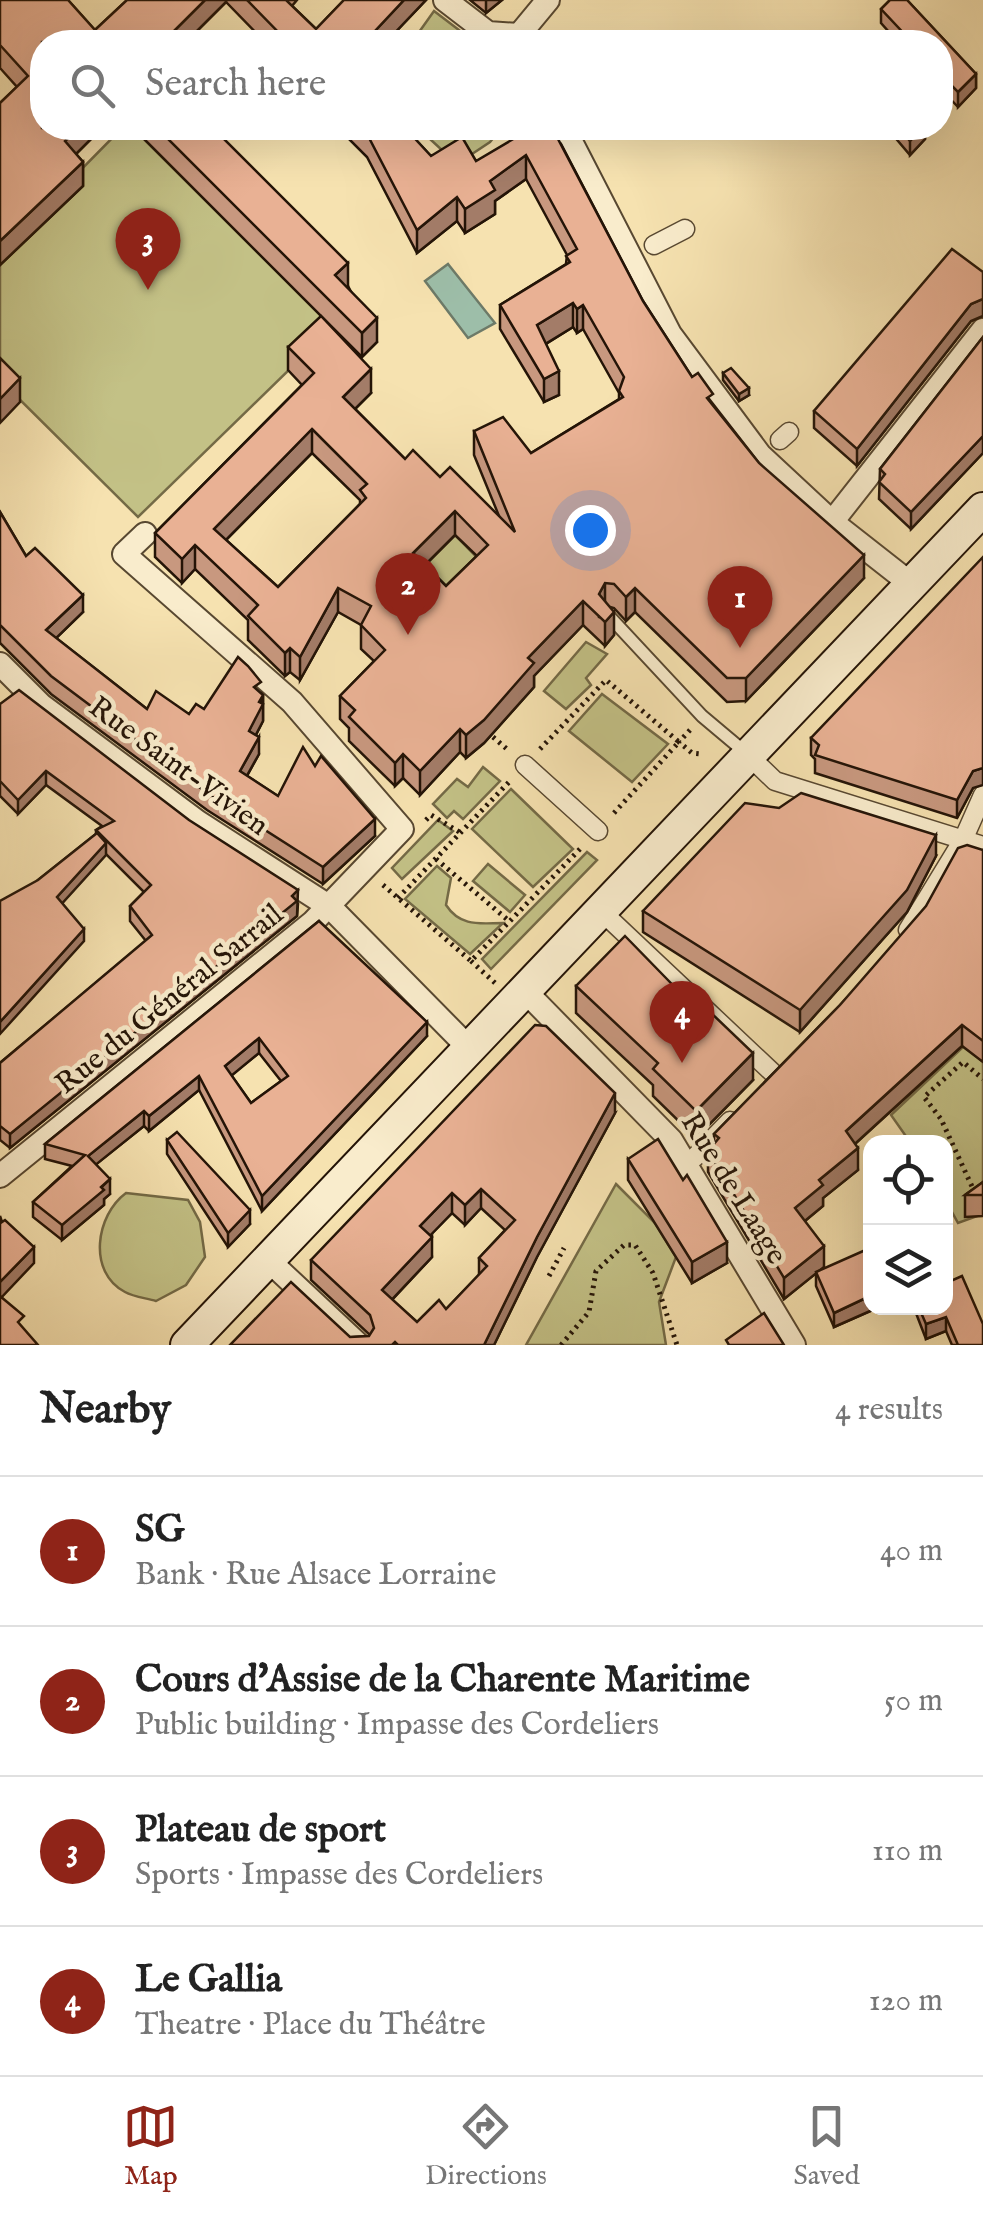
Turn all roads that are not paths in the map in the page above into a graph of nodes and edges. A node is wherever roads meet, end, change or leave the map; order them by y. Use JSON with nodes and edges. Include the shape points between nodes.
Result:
{"nodes":[{"id":1,"x":446,"y":0,"type":"edge"},
{"id":2,"x":548,"y":0,"type":"edge"},
{"id":3,"x":483,"y":30,"type":"edge"},
{"id":4,"x":527,"y":30,"type":"edge"},
{"id":5,"x":571,"y":140,"type":"edge"},
{"id":6,"x":685,"y":229,"type":"dead end"},
{"id":7,"x":641,"y":252,"type":"junction"},
{"id":8,"x":983,"y":330,"type":"edge"},
{"id":9,"x":983,"y":509,"type":"edge"},
{"id":10,"x":832,"y":522,"type":"junction"},
{"id":11,"x":144,"y":534,"type":"dead end"},
{"id":12,"x":911,"y":584,"type":"junction"},
{"id":13,"x":608,"y":615,"type":"edge"},
{"id":14,"x":0,"y":664,"type":"edge"},
{"id":15,"x":748,"y":755,"type":"junction"},
{"id":16,"x":525,"y":765,"type":"dead end"},
{"id":17,"x":983,"y":796,"type":"edge"},
{"id":18,"x":598,"y":831,"type":"road end"},
{"id":19,"x":963,"y":840,"type":"junction"},
{"id":20,"x":983,"y":846,"type":"edge"},
{"id":21,"x":330,"y":908,"type":"junction"},
{"id":22,"x":600,"y":910,"type":"junction"},
{"id":23,"x":892,"y":948,"type":"edge"},
{"id":24,"x":524,"y":990,"type":"junction"},
{"id":25,"x":469,"y":1048,"type":"junction"},
{"id":26,"x":788,"y":1060,"type":"edge"},
{"id":27,"x":761,"y":1088,"type":"junction"},
{"id":28,"x":682,"y":1148,"type":"junction"},
{"id":29,"x":0,"y":1176,"type":"edge"},
{"id":30,"x":268,"y":1259,"type":"junction"},
{"id":31,"x":187,"y":1345,"type":"edge"},
{"id":32,"x":359,"y":1345,"type":"edge"},
{"id":33,"x":794,"y":1345,"type":"edge"}],
"edges":[{"from":1,"to":3,"type":"street"},
{"from":2,"to":4,"type":"street"},
{"from":5,"to":7,"type":"street"},
{"from":6,"to":7,"type":"street"},
{"from":7,"to":10,"type":"street","via":[[670,334]]},
{"from":8,"to":10,"type":"street"},
{"from":9,"to":12,"type":"main road"},
{"from":10,"to":12,"type":"street"},
{"from":11,"to":21,"type":"street","name":"Rue du Général Sarrail","via":[[124,554],[292,702],[402,829]]},
{"from":12,"to":15,"type":"main road"},
{"from":13,"to":15,"type":"lane"},
{"from":14,"to":21,"type":"street","name":"Rue Saint-Vivien","via":[[42,705],[198,822]]},
{"from":15,"to":19,"type":"street","via":[[775,781]]},
{"from":15,"to":22,"type":"main road","via":[[631,860]]},
{"from":16,"to":18,"type":"street"},
{"from":17,"to":19,"type":"street"},
{"from":19,"to":20,"type":"street"},
{"from":19,"to":23,"type":"street","via":[[917,920]]},
{"from":21,"to":25,"type":"street","name":"Rue Saint-Vivien"},
{"from":21,"to":29,"type":"street","name":"Rue du Général Sarrail"},
{"from":22,"to":24,"type":"main road"},
{"from":22,"to":27,"type":"street"},
{"from":24,"to":25,"type":"main road"},
{"from":24,"to":28,"type":"street","name":"Rue de Laage"},
{"from":25,"to":30,"type":"main road"},
{"from":26,"to":27,"type":"street"},
{"from":27,"to":28,"type":"street"},
{"from":28,"to":33,"type":"street","name":"Rue de Laage"},
{"from":30,"to":31,"type":"main road"},
{"from":30,"to":32,"type":"street"}]}
